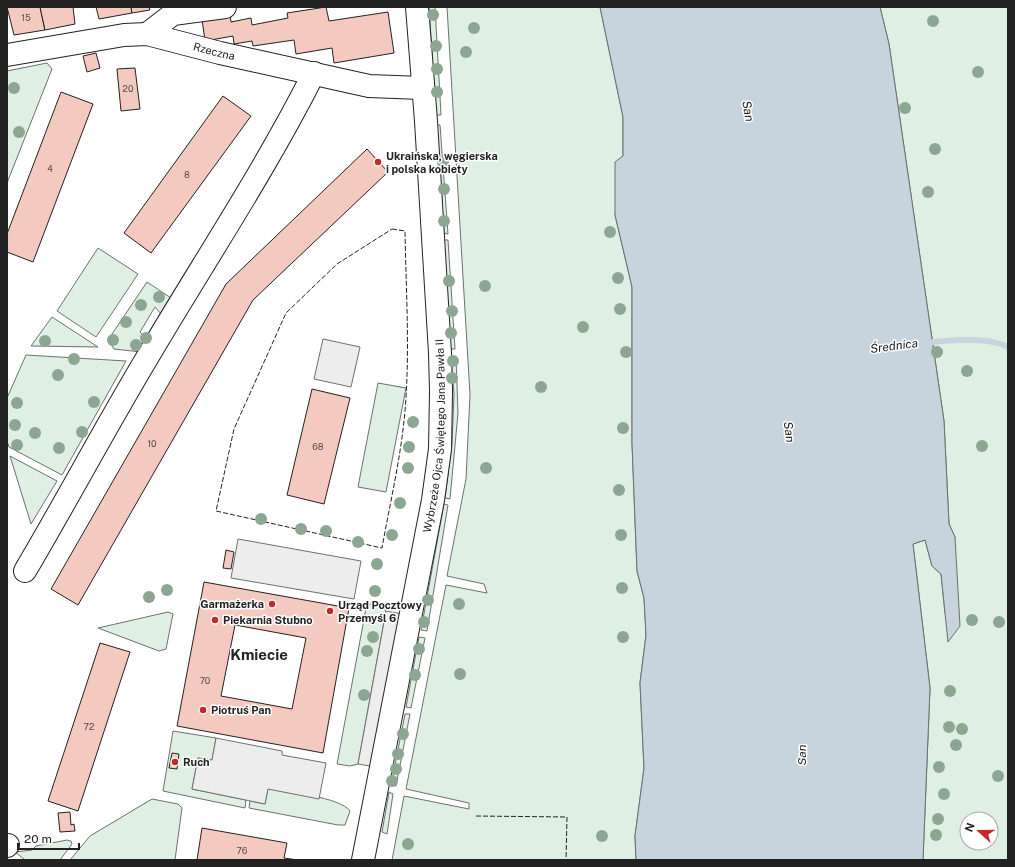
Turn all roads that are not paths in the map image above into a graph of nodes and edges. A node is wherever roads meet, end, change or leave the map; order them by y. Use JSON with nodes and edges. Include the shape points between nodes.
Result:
{"nodes":[{"id":1,"x":225,"y":7,"type":"edge"},
{"id":2,"x":417,"y":7,"type":"edge"},
{"id":3,"x":147,"y":34,"type":"junction"},
{"id":4,"x":7,"y":55,"type":"edge"},
{"id":5,"x":314,"y":73,"type":"junction"},
{"id":6,"x":422,"y":88,"type":"junction"},
{"id":7,"x":25,"y":571,"type":"dead end"},
{"id":8,"x":363,"y":860,"type":"edge"}],
"edges":[{"from":1,"to":3,"type":"street","via":[[173,14]]},
{"from":2,"to":6,"type":"street","name":"Wybrzeże Ojca Świętego Jana Pawła II"},
{"from":3,"to":4,"type":"street","name":"Rzeczna","via":[[124,35]]},
{"from":3,"to":5,"type":"street","name":"Rzeczna"},
{"from":5,"to":6,"type":"street","name":"Rzeczna","via":[[369,86]]},
{"from":5,"to":7,"type":"street","via":[[286,130],[148,356]]},
{"from":6,"to":8,"type":"street","name":"Wybrzeże Ojca Świętego Jana Pawła II","via":[[440,354],[440,449]]}]}
